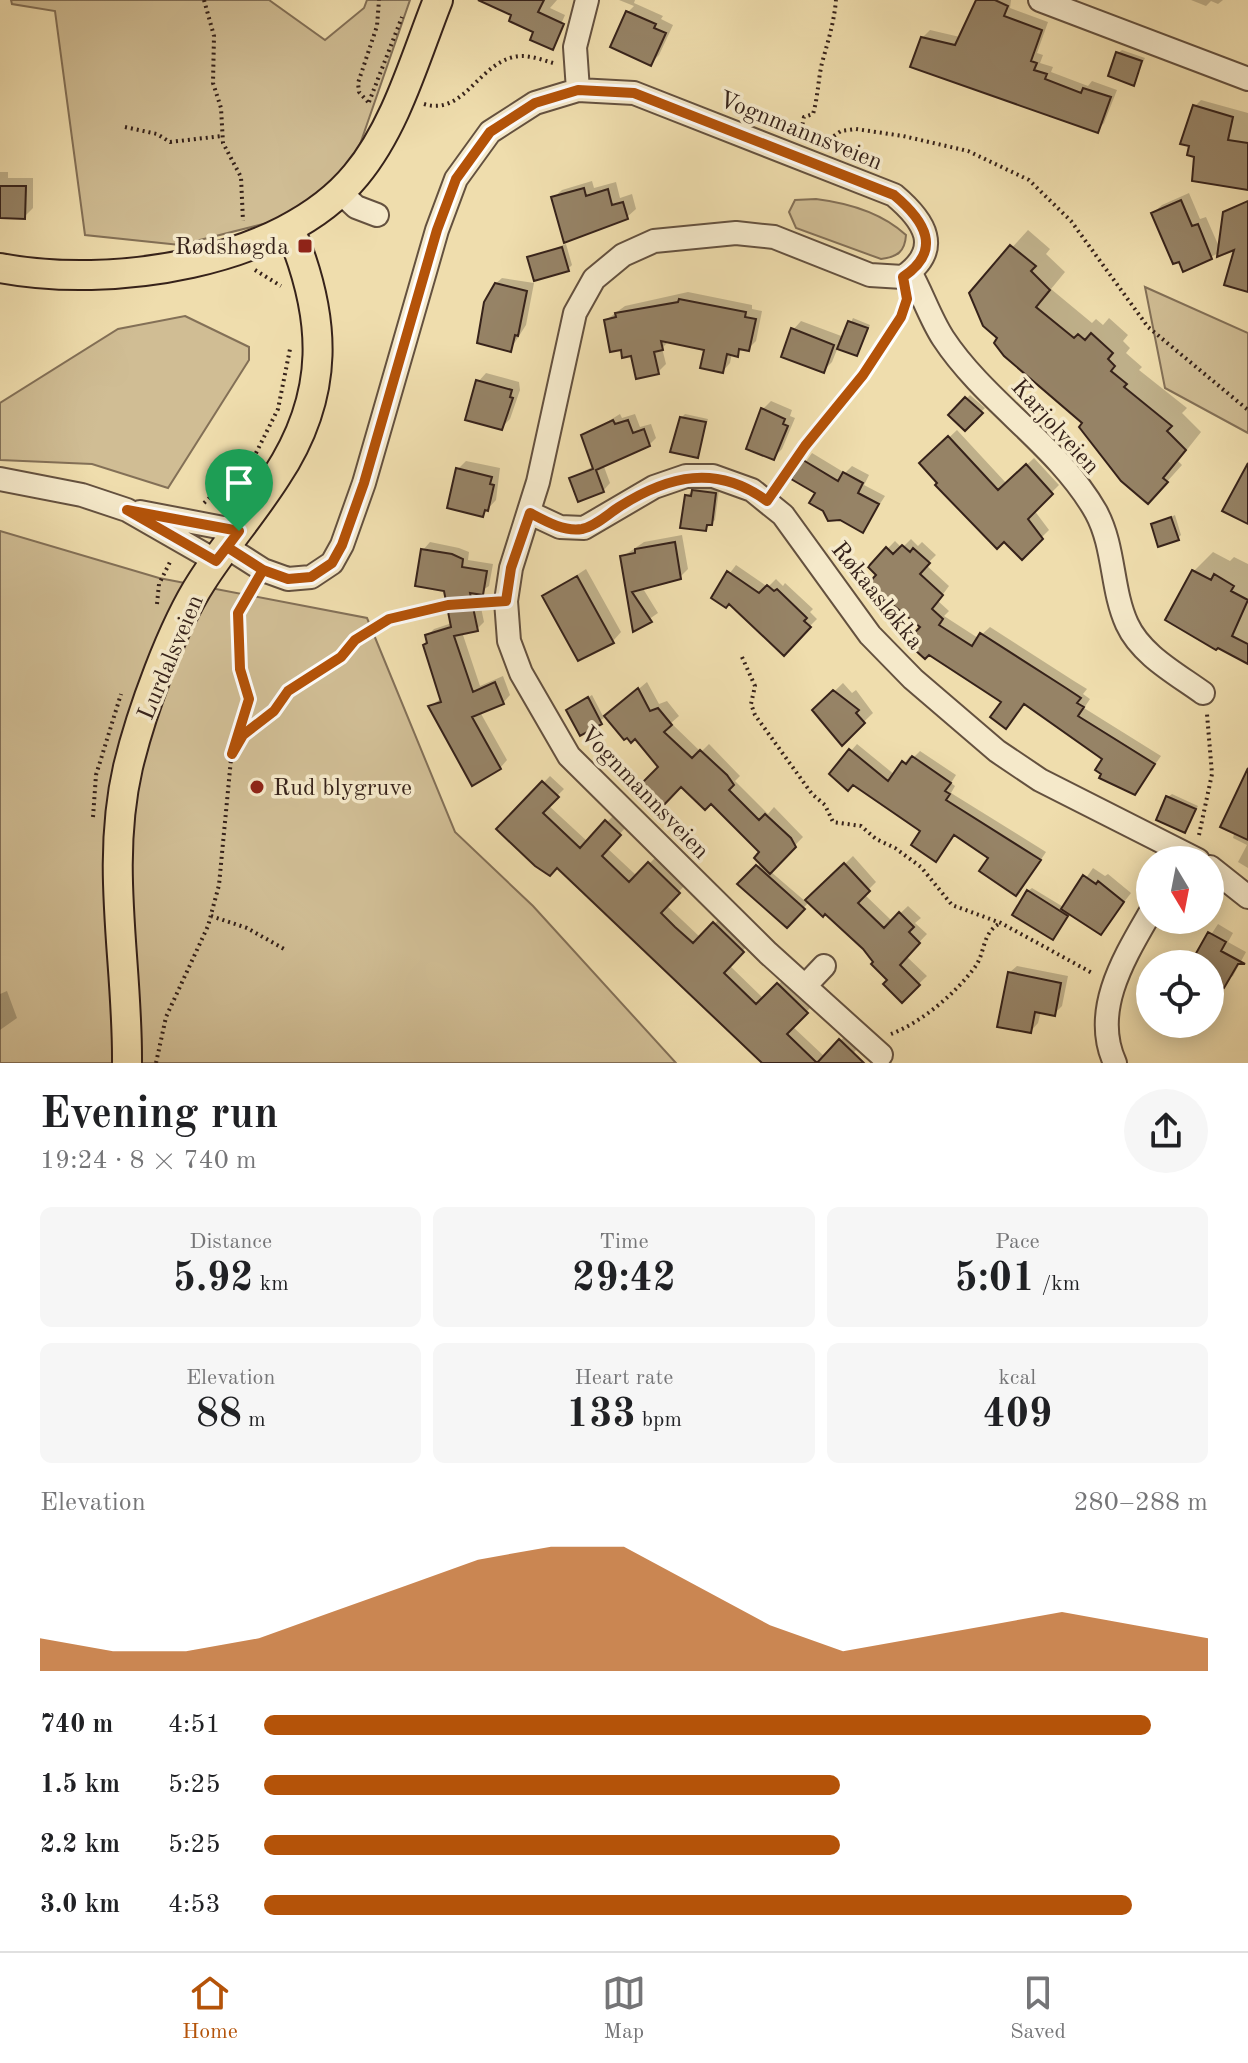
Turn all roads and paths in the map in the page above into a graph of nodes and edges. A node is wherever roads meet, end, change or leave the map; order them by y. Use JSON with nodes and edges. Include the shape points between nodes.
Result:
{"nodes":[{"id":1,"x":204,"y":0,"type":"edge"},
{"id":2,"x":379,"y":0,"type":"edge"},
{"id":3,"x":438,"y":0,"type":"edge"},
{"id":4,"x":587,"y":0,"type":"edge"},
{"id":5,"x":836,"y":0,"type":"edge"},
{"id":6,"x":1040,"y":0,"type":"edge"},
{"id":7,"x":404,"y":12,"type":"dead end"},
{"id":8,"x":1248,"y":79,"type":"edge"},
{"id":9,"x":577,"y":80,"type":"junction"},
{"id":10,"x":387,"y":102,"type":"junction"},
{"id":11,"x":364,"y":115,"type":"dead end"},
{"id":12,"x":125,"y":127,"type":"dead end"},
{"id":13,"x":222,"y":136,"type":"junction"},
{"id":14,"x":804,"y":157,"type":"junction"},
{"id":15,"x":340,"y":192,"type":"junction"},
{"id":16,"x":377,"y":215,"type":"dead end"},
{"id":17,"x":253,"y":217,"type":"dead end"},
{"id":18,"x":290,"y":229,"type":"junction"},
{"id":19,"x":250,"y":264,"type":"dead end"},
{"id":20,"x":0,"y":268,"type":"edge"},
{"id":21,"x":907,"y":275,"type":"junction"},
{"id":22,"x":284,"y":291,"type":"dead end"},
{"id":23,"x":291,"y":338,"type":"dead end"},
{"id":24,"x":1248,"y":410,"type":"edge"},
{"id":25,"x":0,"y":479,"type":"edge"},
{"id":26,"x":767,"y":501,"type":"junction"},
{"id":27,"x":127,"y":510,"type":"junction"},
{"id":28,"x":197,"y":511,"type":"dead end"},
{"id":29,"x":530,"y":513,"type":"junction"},
{"id":30,"x":227,"y":546,"type":"junction"},
{"id":31,"x":162,"y":552,"type":"dead end"},
{"id":32,"x":172,"y":557,"type":"dead end"},
{"id":33,"x":263,"y":570,"type":"junction"},
{"id":34,"x":506,"y":601,"type":"junction"},
{"id":35,"x":742,"y":657,"type":"dead end"},
{"id":36,"x":1203,"y":693,"type":"joint"},
{"id":37,"x":232,"y":754,"type":"junction"},
{"id":38,"x":1165,"y":846,"type":"edge"},
{"id":39,"x":1193,"y":846,"type":"edge"},
{"id":40,"x":1224,"y":881,"type":"edge"},
{"id":41,"x":1248,"y":897,"type":"edge"},
{"id":42,"x":211,"y":916,"type":"junction"},
{"id":43,"x":1001,"y":923,"type":"junction"},
{"id":44,"x":1139,"y":934,"type":"edge"},
{"id":45,"x":286,"y":950,"type":"dead end"},
{"id":46,"x":824,"y":966,"type":"dead end"},
{"id":47,"x":805,"y":986,"type":"junction"},
{"id":48,"x":1113,"y":986,"type":"junction"},
{"id":49,"x":874,"y":1049,"type":"joint"},
{"id":50,"x":127,"y":1063,"type":"edge"},
{"id":51,"x":156,"y":1063,"type":"edge"},
{"id":52,"x":1115,"y":1063,"type":"edge"}],
"edges":[{"from":1,"to":13,"type":"path","via":[[214,36],[213,83]]},
{"from":2,"to":10,"type":"path","via":[[377,26],[358,83],[359,92]]},
{"from":3,"to":10,"type":"main road"},
{"from":4,"to":9,"type":"street","via":[[577,32]]},
{"from":5,"to":14,"type":"path","via":[[819,94],[813,114],[804,117]]},
{"from":6,"to":8,"type":"street"},
{"from":7,"to":10,"type":"path"},
{"from":9,"to":10,"type":"path","via":[[534,57],[512,57],[442,107]]},
{"from":9,"to":14,"type":"street","name":"Vognmannsveien","via":[[634,93]]},
{"from":9,"to":33,"type":"street","name":"Vognmannsveien","via":[[504,121],[466,161],[446,203],[364,483],[332,563],[311,577],[288,579]]},
{"from":10,"to":11,"type":"path"},
{"from":10,"to":15,"type":"main road","via":[[371,152]]},
{"from":12,"to":13,"type":"path","via":[[170,142]]},
{"from":13,"to":17,"type":"path","via":[[241,177],[243,223]]},
{"from":14,"to":21,"type":"street","name":"Vognmannsveien","via":[[894,195],[913,211],[925,231],[926,248],[922,263]]},
{"from":14,"to":24,"type":"path","via":[[841,131],[856,129],[968,151],[1029,180],[1071,221],[1148,327]]},
{"from":15,"to":16,"type":"street","via":[[356,207]]},
{"from":15,"to":18,"type":"main road"},
{"from":18,"to":20,"type":"main road","via":[[224,253],[123,271],[54,274]]},
{"from":18,"to":30,"type":"main road","name":"Lurdalsveien","via":[[314,295],[318,345],[313,390],[290,455]]},
{"from":19,"to":22,"type":"path"},
{"from":21,"to":26,"type":"path","via":[[901,317]]},
{"from":21,"to":29,"type":"street","name":"Vognmannsveien","via":[[870,275],[774,237],[736,233],[654,241],[623,255],[594,279],[575,313]]},
{"from":21,"to":36,"type":"street","name":"Karjolveien","via":[[943,337],[1096,512],[1127,623],[1140,643]]},
{"from":23,"to":28,"type":"path","via":[[284,388],[266,436],[255,455]]},
{"from":25,"to":27,"type":"street"},
{"from":26,"to":29,"type":"street","name":"Røkaasløkka","via":[[732,481],[686,476],[654,487],[584,528],[560,527]]},
{"from":26,"to":38,"type":"street","name":"Røkaasløkka","via":[[783,515],[870,635],[954,714],[1040,780]]},
{"from":27,"to":30,"type":"street","name":"Vognmannsveien"},
{"from":27,"to":30,"type":"street"},
{"from":29,"to":34,"type":"street","name":"Vognmannsveien"},
{"from":30,"to":33,"type":"street","name":"Vognmannsveien"},
{"from":30,"to":50,"type":"main road","name":"Lurdalsveien","via":[[179,625],[134,745],[122,802],[116,894]]},
{"from":31,"to":32,"type":"path"},
{"from":33,"to":37,"type":"path","via":[[238,613],[240,669],[249,699]]},
{"from":34,"to":37,"type":"path","via":[[448,605],[389,619],[288,691],[274,711],[243,735]]},
{"from":34,"to":47,"type":"street","name":"Vognmannsveien","via":[[509,641],[521,673],[569,756]]},
{"from":35,"to":43,"type":"path","via":[[755,686],[755,715],[833,822],[861,826],[921,867],[952,905]]},
{"from":36,"to":39,"type":"path","via":[[1212,774]]},
{"from":37,"to":42,"type":"path"},
{"from":40,"to":41,"type":"street","name":"Røkaasløkka"},
{"from":42,"to":45,"type":"path"},
{"from":42,"to":51,"type":"path","via":[[166,1017]]},
{"from":43,"to":48,"type":"path"},
{"from":43,"to":49,"type":"path","via":[[983,943],[977,965],[950,994]]},
{"from":44,"to":48,"type":"street"},
{"from":46,"to":47,"type":"street"},
{"from":47,"to":49,"type":"street","name":"Vognmannsveien"},
{"from":48,"to":52,"type":"street","via":[[1106,1022]]}]}
